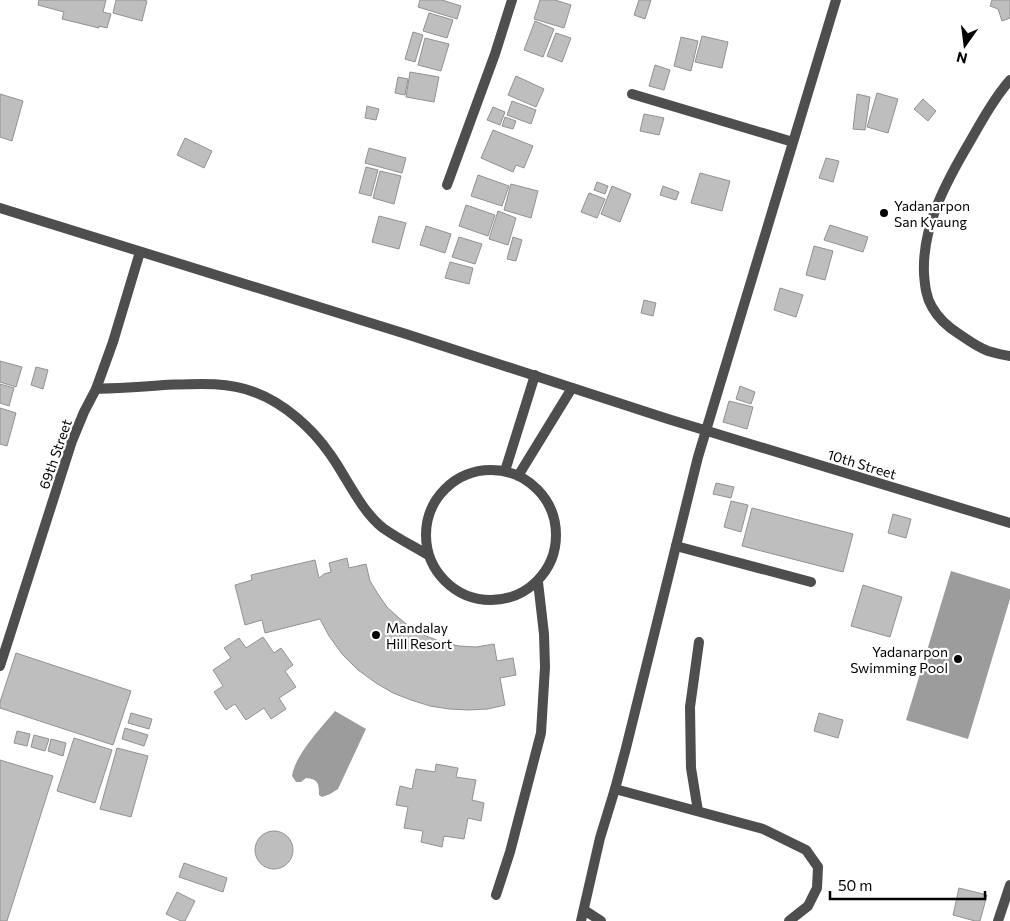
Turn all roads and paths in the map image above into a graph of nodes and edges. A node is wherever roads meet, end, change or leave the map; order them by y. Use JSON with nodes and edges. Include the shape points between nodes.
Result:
{"nodes":[{"id":1,"x":512,"y":0,"type":"edge"},
{"id":2,"x":836,"y":0,"type":"edge"},
{"id":3,"x":1010,"y":80,"type":"edge"},
{"id":4,"x":632,"y":94,"type":"dead end"},
{"id":5,"x":793,"y":142,"type":"junction"},
{"id":6,"x":447,"y":185,"type":"dead end"},
{"id":7,"x":0,"y":208,"type":"edge"},
{"id":8,"x":140,"y":252,"type":"junction"},
{"id":9,"x":1010,"y":356,"type":"edge"},
{"id":10,"x":535,"y":375,"type":"junction"},
{"id":11,"x":572,"y":388,"type":"junction"},
{"id":12,"x":96,"y":389,"type":"junction"},
{"id":13,"x":706,"y":431,"type":"junction"},
{"id":14,"x":504,"y":471,"type":"junction"},
{"id":15,"x":518,"y":476,"type":"junction"},
{"id":16,"x":1010,"y":523,"type":"edge"},
{"id":17,"x":676,"y":546,"type":"junction"},
{"id":18,"x":428,"y":555,"type":"junction"},
{"id":19,"x":538,"y":582,"type":"junction"},
{"id":20,"x":811,"y":582,"type":"dead end"},
{"id":21,"x":699,"y":642,"type":"dead end"},
{"id":22,"x":0,"y":666,"type":"edge"},
{"id":23,"x":615,"y":789,"type":"junction"},
{"id":24,"x":698,"y":811,"type":"junction"},
{"id":25,"x":1010,"y":884,"type":"edge"},
{"id":26,"x":496,"y":895,"type":"dead end"},
{"id":27,"x":584,"y":910,"type":"junction"},
{"id":28,"x":581,"y":921,"type":"edge"},
{"id":29,"x":601,"y":921,"type":"edge"},
{"id":30,"x":789,"y":921,"type":"edge"},
{"id":31,"x":998,"y":921,"type":"edge"}],
"edges":[{"from":1,"to":6,"type":"street"},
{"from":2,"to":5,"type":"street"},
{"from":3,"to":9,"type":"street","via":[[982,120],[940,198],[926,241],[924,266],[925,288],[941,320],[987,351]]},
{"from":4,"to":5,"type":"street"},
{"from":5,"to":13,"type":"street"},
{"from":7,"to":8,"type":"street","name":"10th Street"},
{"from":8,"to":10,"type":"street","name":"10th Street"},
{"from":8,"to":12,"type":"street","name":"69th Street"},
{"from":10,"to":11,"type":"street","name":"10th Street"},
{"from":10,"to":14,"type":"street"},
{"from":11,"to":13,"type":"street","name":"10th Street"},
{"from":11,"to":15,"type":"street"},
{"from":12,"to":18,"type":"street","via":[[201,384],[254,391],[275,402],[313,433],[381,527]]},
{"from":12,"to":22,"type":"street","name":"69th Street","via":[[72,441]]},
{"from":13,"to":16,"type":"street","name":"10th Street"},
{"from":13,"to":17,"type":"street"},
{"from":14,"to":15,"type":"street"},
{"from":14,"to":18,"type":"street","via":[[490,470],[463,476],[439,495],[426,524]]},
{"from":15,"to":19,"type":"street","via":[[540,492],[554,516],[557,530],[553,558]]},
{"from":17,"to":20,"type":"street"},
{"from":17,"to":23,"type":"street"},
{"from":18,"to":19,"type":"street","via":[[445,582],[471,598],[487,601],[515,597]]},
{"from":19,"to":26,"type":"street","via":[[545,667],[541,733]]},
{"from":21,"to":24,"type":"street","via":[[690,707],[691,768]]},
{"from":23,"to":24,"type":"street"},
{"from":23,"to":27,"type":"street"},
{"from":24,"to":30,"type":"street","via":[[763,829],[806,850],[818,866],[817,888],[808,906]]},
{"from":25,"to":31,"type":"street"},
{"from":27,"to":28,"type":"street"},
{"from":27,"to":29,"type":"street"}]}
